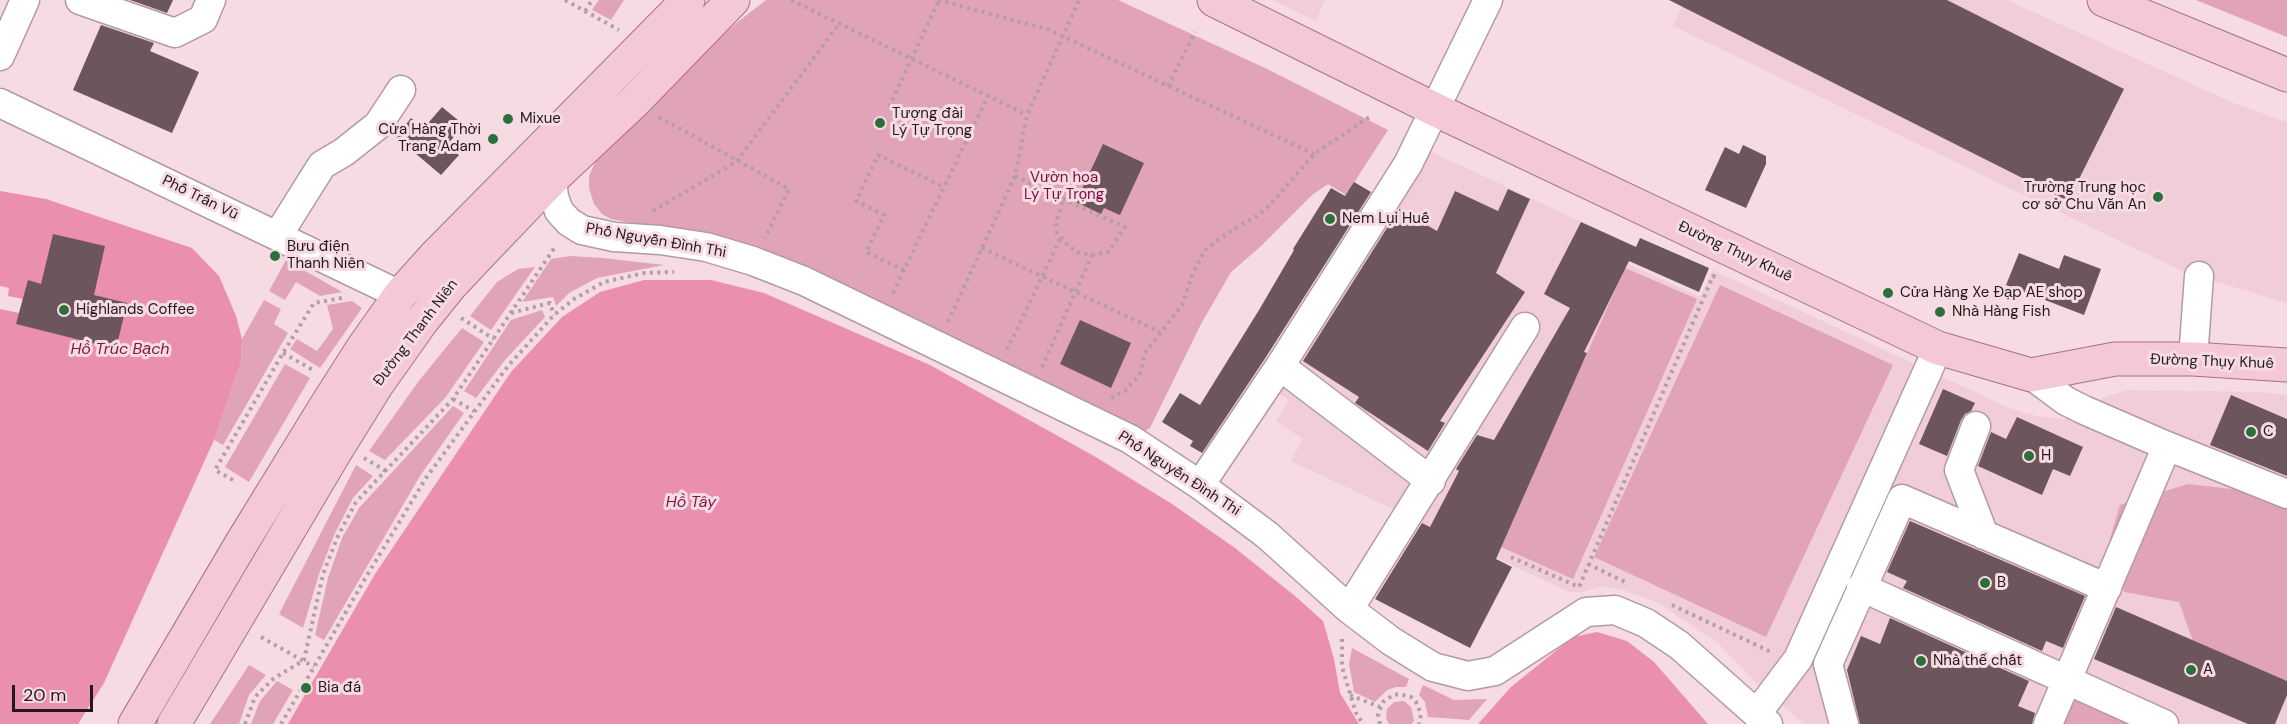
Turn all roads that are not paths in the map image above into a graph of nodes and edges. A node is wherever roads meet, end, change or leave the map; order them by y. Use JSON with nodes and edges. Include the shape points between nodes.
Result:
{"nodes":[{"id":1,"x":25,"y":0,"type":"edge"},
{"id":2,"x":81,"y":0,"type":"edge"},
{"id":3,"x":211,"y":0,"type":"edge"},
{"id":4,"x":688,"y":0,"type":"edge"},
{"id":5,"x":733,"y":0,"type":"edge"},
{"id":6,"x":1214,"y":0,"type":"edge"},
{"id":7,"x":1488,"y":0,"type":"edge"},
{"id":8,"x":2104,"y":0,"type":"edge"},
{"id":9,"x":0,"y":56,"type":"edge"},
{"id":10,"x":2287,"y":75,"type":"edge"},
{"id":11,"x":401,"y":90,"type":"dead end"},
{"id":12,"x":0,"y":103,"type":"edge"},
{"id":13,"x":1434,"y":109,"type":"junction"},
{"id":14,"x":552,"y":179,"type":"junction"},
{"id":15,"x":278,"y":236,"type":"junction"},
{"id":16,"x":2199,"y":276,"type":"dead end"},
{"id":17,"x":400,"y":296,"type":"junction"},
{"id":18,"x":1525,"y":327,"type":"dead end"},
{"id":19,"x":1938,"y":348,"type":"junction"},
{"id":20,"x":2193,"y":358,"type":"junction"},
{"id":21,"x":2287,"y":364,"type":"edge"},
{"id":22,"x":1280,"y":366,"type":"junction"},
{"id":23,"x":2031,"y":375,"type":"junction"},
{"id":24,"x":1976,"y":426,"type":"dead end"},
{"id":25,"x":2167,"y":446,"type":"junction"},
{"id":26,"x":1431,"y":481,"type":"junction"},
{"id":27,"x":1200,"y":485,"type":"junction"},
{"id":28,"x":2287,"y":494,"type":"edge"},
{"id":29,"x":1984,"y":535,"type":"junction"},
{"id":30,"x":1861,"y":587,"type":"junction"},
{"id":31,"x":2107,"y":588,"type":"junction"},
{"id":32,"x":1345,"y":620,"type":"junction"},
{"id":33,"x":2067,"y":681,"type":"junction"},
{"id":34,"x":1763,"y":720,"type":"edge"},
{"id":35,"x":135,"y":724,"type":"edge"},
{"id":36,"x":174,"y":724,"type":"edge"},
{"id":37,"x":1844,"y":724,"type":"edge"},
{"id":38,"x":2048,"y":724,"type":"edge"},
{"id":39,"x":2164,"y":724,"type":"edge"}],
"edges":[{"from":1,"to":9,"type":"street"},
{"from":2,"to":3,"type":"street","via":[[175,33],[203,19]]},
{"from":4,"to":17,"type":"main road"},
{"from":5,"to":14,"type":"main road","name":"Đường Thanh Niên"},
{"from":6,"to":13,"type":"main road","name":"Đường Thụy Khuê"},
{"from":7,"to":13,"type":"street"},
{"from":8,"to":10,"type":"main road"},
{"from":11,"to":15,"type":"street","via":[[378,124],[322,165]]},
{"from":12,"to":15,"type":"street","name":"Phố Trấn Vũ"},
{"from":13,"to":19,"type":"main road","name":"Đường Thụy Khuê"},
{"from":13,"to":22,"type":"street","via":[[1408,164]]},
{"from":14,"to":27,"type":"street","name":"Phố Nguyễn Đình Thi","via":[[559,211],[582,230],[706,247],[804,281],[1130,439]]},
{"from":14,"to":36,"type":"main road","name":"Đường Thanh Niên","via":[[451,285],[376,386]]},
{"from":15,"to":17,"type":"street","name":"Phố Trấn Vũ"},
{"from":16,"to":20,"type":"street"},
{"from":17,"to":35,"type":"main road","via":[[312,428]]},
{"from":18,"to":26,"type":"street"},
{"from":19,"to":23,"type":"main road","name":"Đường Thụy Khuê"},
{"from":19,"to":34,"type":"street","via":[[1798,658],[1764,704]]},
{"from":20,"to":21,"type":"main road","name":"Đường Thụy Khuê"},
{"from":20,"to":23,"type":"main road","name":"Đường Thụy Khuê","via":[[2115,359]]},
{"from":22,"to":26,"type":"street"},
{"from":22,"to":27,"type":"street"},
{"from":23,"to":25,"type":"street","via":[[2066,401]]},
{"from":24,"to":29,"type":"street","via":[[1959,470]]},
{"from":25,"to":28,"type":"street"},
{"from":25,"to":31,"type":"street"},
{"from":26,"to":32,"type":"street"},
{"from":27,"to":32,"type":"street","name":"Phố Nguyễn Đình Thi","via":[[1267,535]]},
{"from":29,"to":30,"type":"street","via":[[1902,499]]},
{"from":29,"to":31,"type":"street"},
{"from":30,"to":33,"type":"street"},
{"from":30,"to":37,"type":"street","via":[[1828,664]]},
{"from":31,"to":33,"type":"street"},
{"from":32,"to":34,"type":"street","name":"Phố Nguyễn Đình Thi","via":[[1433,667],[1468,676],[1495,670],[1586,612],[1615,610],[1646,623],[1679,645]]},
{"from":33,"to":38,"type":"street"},
{"from":33,"to":39,"type":"street"}]}
